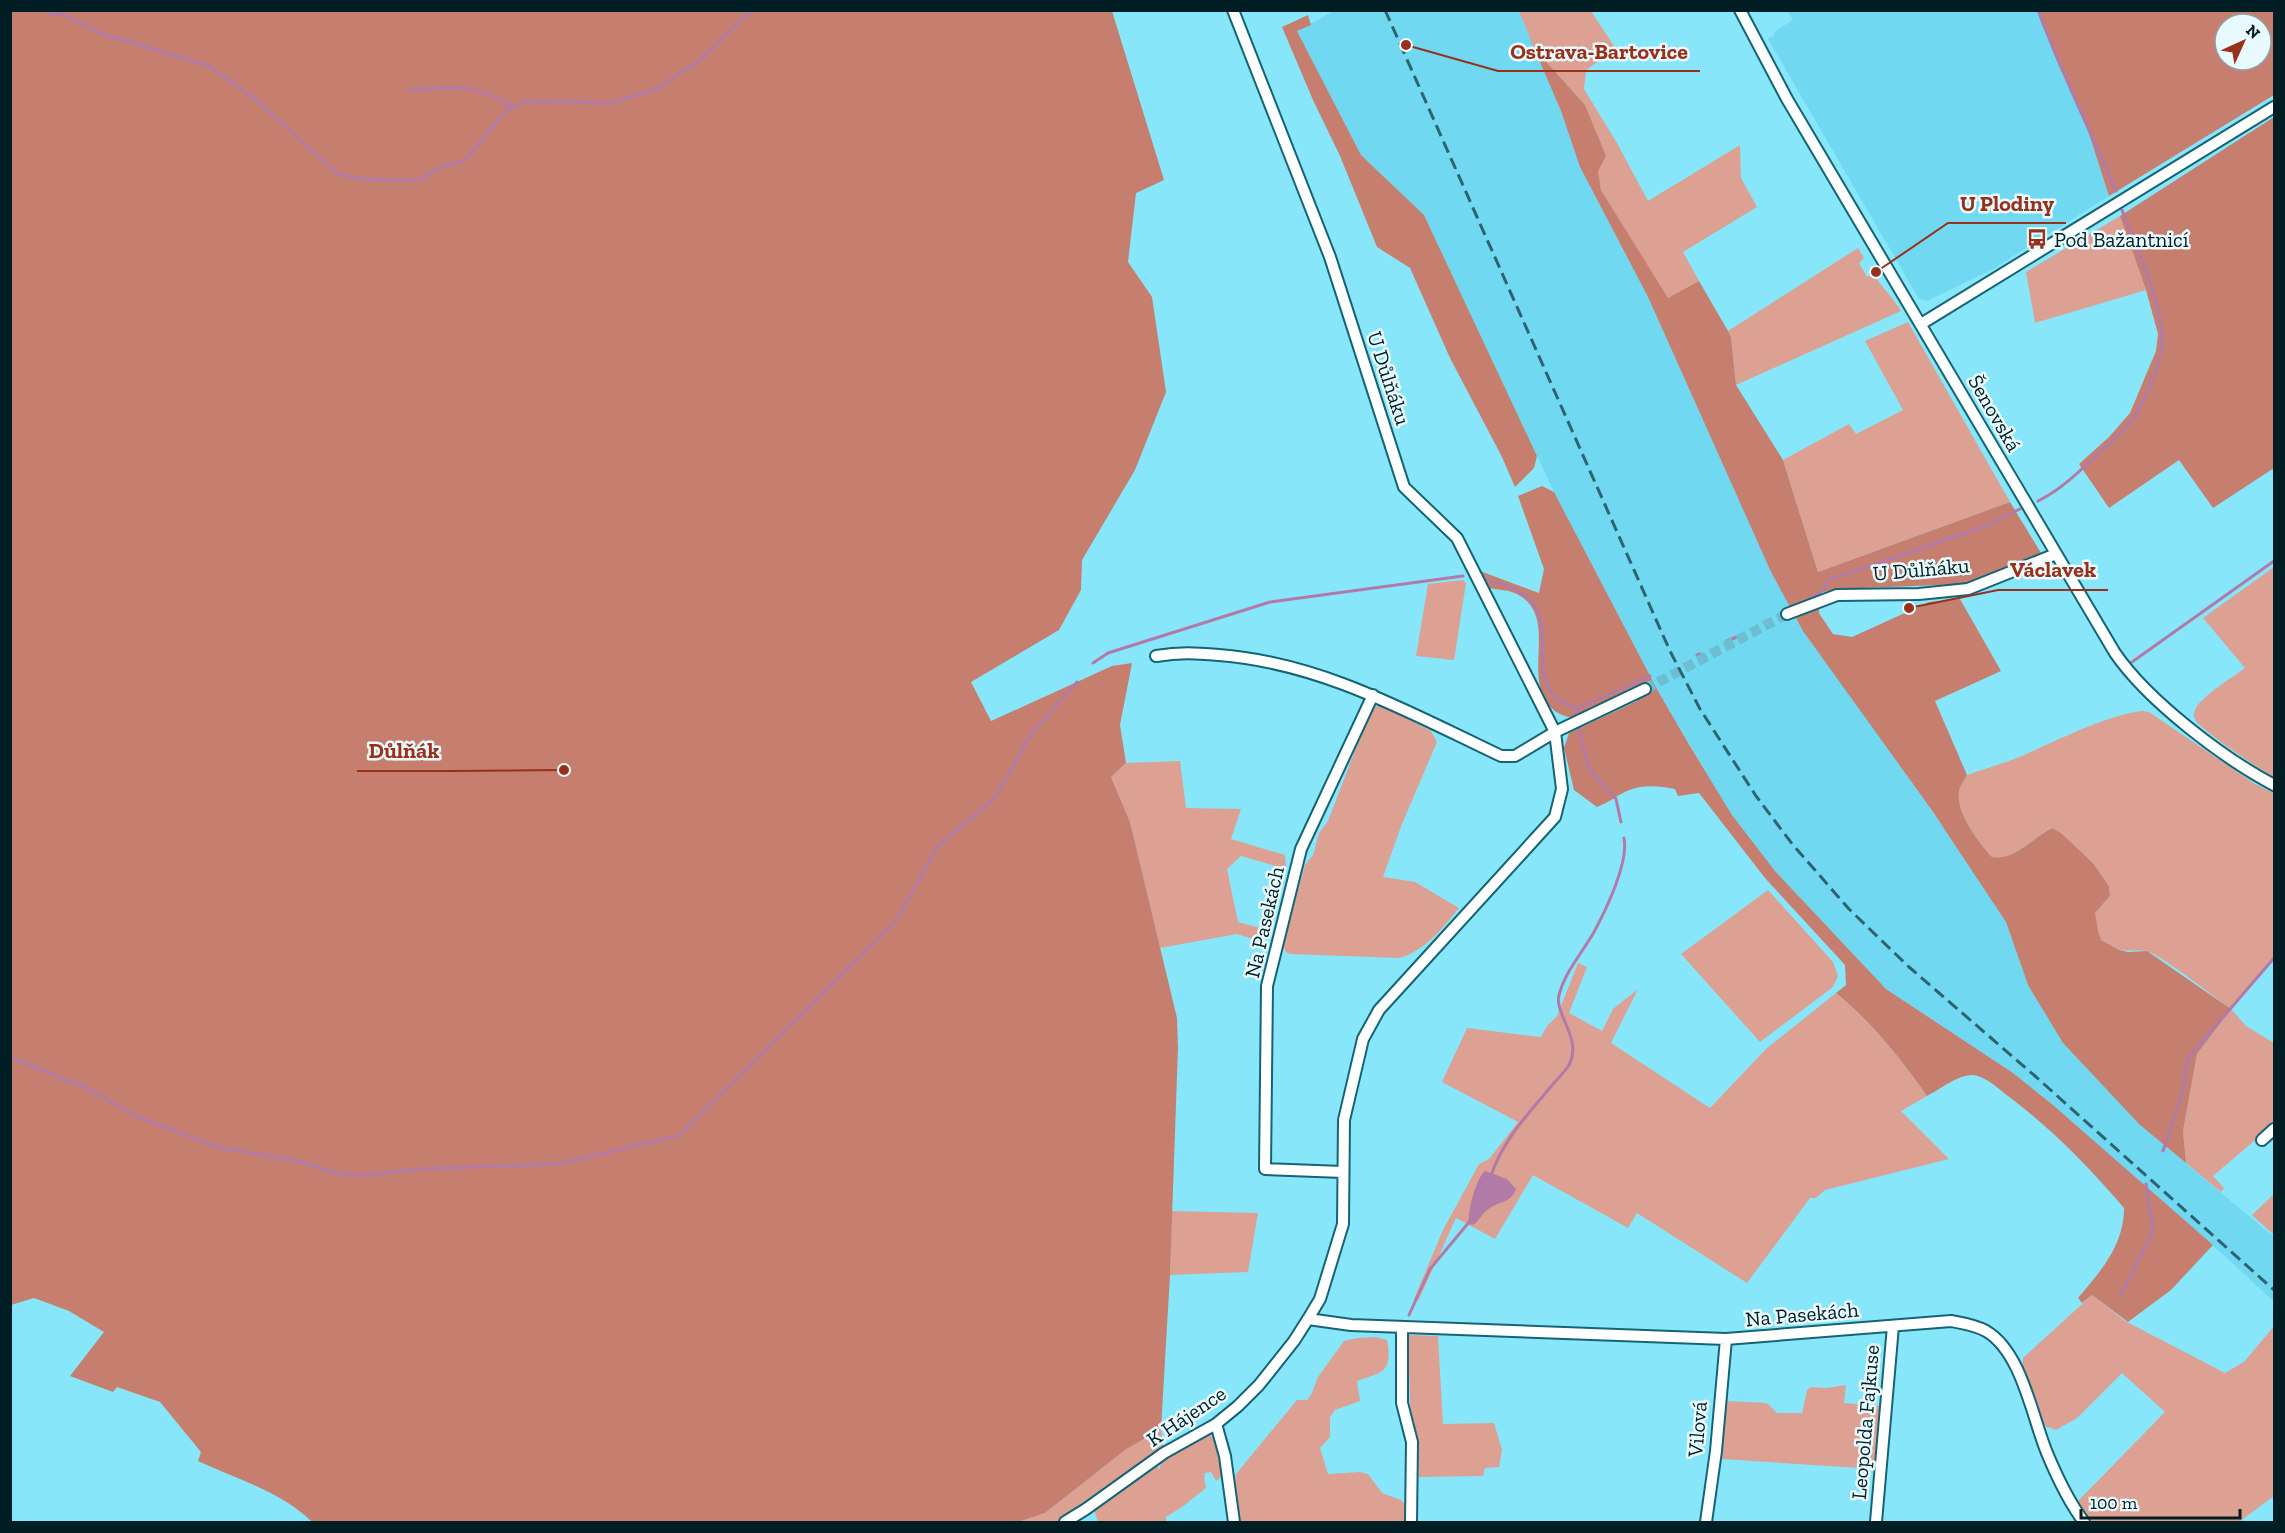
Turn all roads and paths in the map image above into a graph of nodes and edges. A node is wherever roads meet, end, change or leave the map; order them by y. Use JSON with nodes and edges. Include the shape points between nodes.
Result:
{"nodes":[{"id":1,"x":1233,"y":10,"type":"edge"},
{"id":2,"x":1740,"y":10,"type":"edge"},
{"id":3,"x":2274,"y":107,"type":"edge"},
{"id":4,"x":1921,"y":324,"type":"junction"},
{"id":5,"x":2056,"y":554,"type":"junction"},
{"id":6,"x":1787,"y":614,"type":"tunnel mouth"},
{"id":7,"x":1156,"y":656,"type":"dead end"},
{"id":8,"x":1644,"y":689,"type":"tunnel mouth"},
{"id":9,"x":1373,"y":695,"type":"junction"},
{"id":10,"x":1555,"y":732,"type":"junction"},
{"id":11,"x":2274,"y":785,"type":"edge"},
{"id":12,"x":2274,"y":1129,"type":"edge"},
{"id":13,"x":2262,"y":1140,"type":"dead end"},
{"id":14,"x":1343,"y":1172,"type":"junction"},
{"id":15,"x":1308,"y":1319,"type":"junction"},
{"id":16,"x":1893,"y":1326,"type":"junction"},
{"id":17,"x":1402,"y":1327,"type":"junction"},
{"id":18,"x":1726,"y":1340,"type":"junction"},
{"id":19,"x":1216,"y":1424,"type":"junction"},
{"id":20,"x":1065,"y":1522,"type":"edge"},
{"id":21,"x":1234,"y":1522,"type":"edge"},
{"id":22,"x":1411,"y":1522,"type":"edge"},
{"id":23,"x":1706,"y":1522,"type":"edge"},
{"id":24,"x":1876,"y":1522,"type":"edge"},
{"id":25,"x":2084,"y":1522,"type":"edge"}],
"edges":[{"from":1,"to":10,"type":"street","name":"U Důlňáku","via":[[1330,257],[1404,487],[1457,538]]},
{"from":2,"to":4,"type":"street","name":"Šenovská","via":[[1787,99]]},
{"from":3,"to":4,"type":"street"},
{"from":4,"to":5,"type":"street","name":"Šenovská"},
{"from":5,"to":6,"type":"street","name":"U Důlňáku","via":[[1968,589],[1837,595]]},
{"from":5,"to":11,"type":"street","name":"Šenovská","via":[[2127,671],[2223,753]]},
{"from":7,"to":9,"type":"street","via":[[1179,652],[1244,657],[1312,672]]},
{"from":8,"to":10,"type":"street"},
{"from":9,"to":10,"type":"street","via":[[1502,756],[1515,756]]},
{"from":9,"to":14,"type":"street","name":"Na Pasekách","via":[[1301,849],[1267,986],[1265,1169]]},
{"from":10,"to":14,"type":"street","via":[[1562,789],[1555,817],[1379,1010],[1363,1039],[1344,1120]]},
{"from":12,"to":13,"type":"street"},
{"from":14,"to":15,"type":"street","via":[[1343,1224],[1320,1299]]},
{"from":15,"to":17,"type":"street","name":"Na Pasekách"},
{"from":15,"to":19,"type":"street","name":"K Hájence","via":[[1258,1385]]},
{"from":16,"to":18,"type":"street","name":"Na Pasekách"},
{"from":16,"to":24,"type":"street","name":"Leopolda Fajkuse"},
{"from":16,"to":25,"type":"street","name":"Na Pasekách","via":[[1951,1321],[1986,1331],[1999,1342],[2019,1374],[2047,1452]]},
{"from":17,"to":18,"type":"street","name":"Na Pasekách"},
{"from":17,"to":22,"type":"street","via":[[1402,1402],[1412,1442]]},
{"from":18,"to":23,"type":"street","name":"Vilová"},
{"from":19,"to":20,"type":"street","name":"K Hájence","via":[[1164,1453]]},
{"from":19,"to":21,"type":"street","via":[[1225,1456]]}]}
